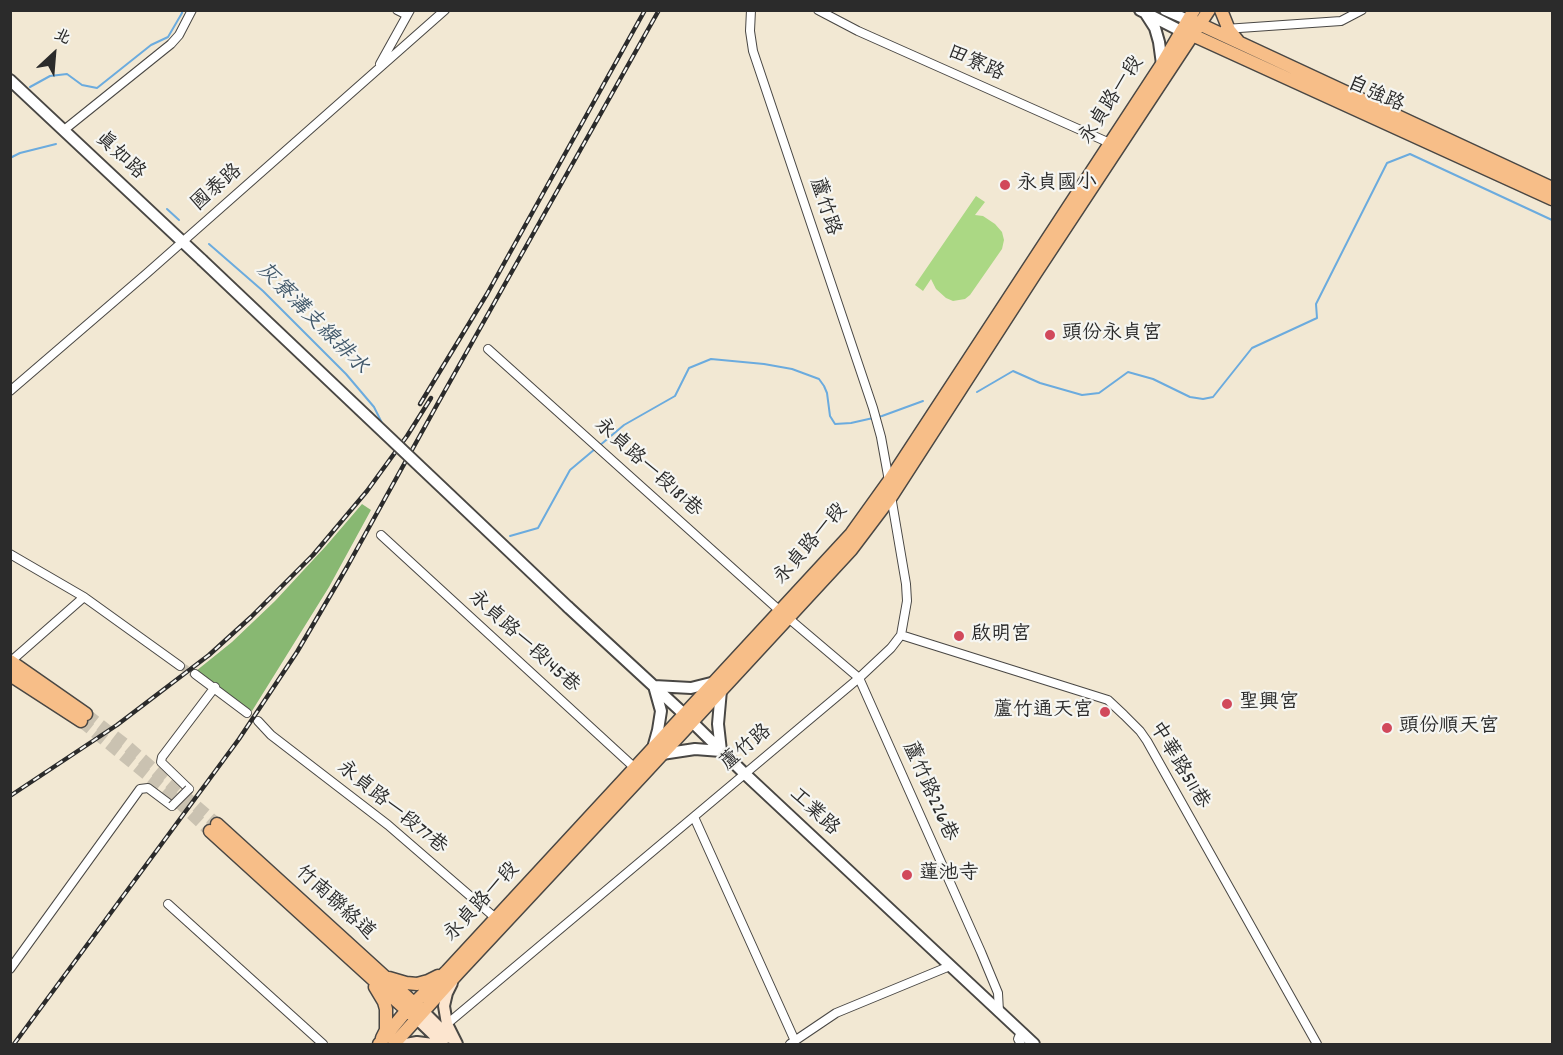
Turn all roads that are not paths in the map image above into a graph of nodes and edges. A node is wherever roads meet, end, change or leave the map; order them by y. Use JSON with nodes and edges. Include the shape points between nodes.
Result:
{"nodes":[{"id":1,"x":192,"y":10,"type":"edge"},
{"id":2,"x":398,"y":10,"type":"edge"},
{"id":3,"x":445,"y":10,"type":"edge"},
{"id":4,"x":751,"y":10,"type":"edge"},
{"id":5,"x":818,"y":10,"type":"edge"},
{"id":6,"x":1165,"y":10,"type":"edge"},
{"id":7,"x":1209,"y":10,"type":"edge"},
{"id":8,"x":1221,"y":10,"type":"edge"},
{"id":9,"x":1362,"y":10,"type":"edge"},
{"id":10,"x":1143,"y":12,"type":"edge"},
{"id":11,"x":409,"y":13,"type":"edge"},
{"id":12,"x":1191,"y":24,"type":"edge"},
{"id":13,"x":1229,"y":30,"type":"junction"},
{"id":14,"x":1240,"y":44,"type":"junction"},
{"id":15,"x":1162,"y":64,"type":"junction"},
{"id":16,"x":378,"y":68,"type":"junction"},
{"id":17,"x":10,"y":80,"type":"edge"},
{"id":18,"x":64,"y":130,"type":"junction"},
{"id":19,"x":1114,"y":145,"type":"junction"},
{"id":20,"x":1552,"y":188,"type":"edge"},
{"id":21,"x":1552,"y":199,"type":"edge"},
{"id":22,"x":1059,"y":229,"type":"junction"},
{"id":23,"x":182,"y":242,"type":"junction"},
{"id":24,"x":488,"y":349,"type":"dead end"},
{"id":25,"x":10,"y":391,"type":"edge"},
{"id":26,"x":889,"y":481,"type":"junction"},
{"id":27,"x":891,"y":497,"type":"junction"},
{"id":28,"x":381,"y":535,"type":"dead end"},
{"id":29,"x":10,"y":554,"type":"edge"},
{"id":30,"x":84,"y":597,"type":"junction"},
{"id":31,"x":568,"y":606,"type":"joint"},
{"id":32,"x":784,"y":614,"type":"junction"},
{"id":33,"x":902,"y":635,"type":"junction"},
{"id":34,"x":11,"y":661,"type":"edge"},
{"id":35,"x":180,"y":666,"type":"tunnel mouth"},
{"id":36,"x":195,"y":674,"type":"tunnel mouth"},
{"id":37,"x":10,"y":675,"type":"edge"},
{"id":38,"x":859,"y":678,"type":"junction"},
{"id":39,"x":654,"y":686,"type":"junction"},
{"id":40,"x":718,"y":686,"type":"junction"},
{"id":41,"x":214,"y":687,"type":"junction"},
{"id":42,"x":247,"y":713,"type":"dead end"},
{"id":43,"x":688,"y":718,"type":"junction"},
{"id":44,"x":258,"y":721,"type":"dead end"},
{"id":45,"x":658,"y":751,"type":"junction"},
{"id":46,"x":721,"y":751,"type":"junction"},
{"id":47,"x":640,"y":772,"type":"junction"},
{"id":48,"x":744,"y":773,"type":"junction"},
{"id":49,"x":694,"y":817,"type":"junction"},
{"id":50,"x":168,"y":904,"type":"dead end"},
{"id":51,"x":499,"y":922,"type":"junction"},
{"id":52,"x":950,"y":966,"type":"junction"},
{"id":53,"x":10,"y":969,"type":"edge"},
{"id":54,"x":362,"y":969,"type":"junction"},
{"id":55,"x":451,"y":974,"type":"junction"},
{"id":56,"x":385,"y":977,"type":"junction"},
{"id":57,"x":415,"y":1011,"type":"junction"},
{"id":58,"x":999,"y":1012,"type":"junction"},
{"id":59,"x":447,"y":1024,"type":"junction"},
{"id":60,"x":1021,"y":1032,"type":"junction"},
{"id":61,"x":793,"y":1042,"type":"edge"},
{"id":62,"x":323,"y":1044,"type":"edge"},
{"id":63,"x":379,"y":1044,"type":"edge"},
{"id":64,"x":394,"y":1044,"type":"edge"},
{"id":65,"x":406,"y":1044,"type":"edge"},
{"id":66,"x":433,"y":1044,"type":"edge"},
{"id":67,"x":443,"y":1044,"type":"edge"},
{"id":68,"x":457,"y":1044,"type":"edge"},
{"id":69,"x":1021,"y":1044,"type":"edge"},
{"id":70,"x":1034,"y":1044,"type":"edge"},
{"id":71,"x":1317,"y":1044,"type":"edge"}],
"edges":[{"from":1,"to":18,"type":"street","via":[[171,44]]},
{"from":2,"to":11,"type":"street"},
{"from":3,"to":16,"type":"street","name":"國泰路"},
{"from":4,"to":26,"type":"street","name":"蘆竹路","via":[[753,51],[874,413]]},
{"from":5,"to":19,"type":"street","name":"田寮路"},
{"from":6,"to":12,"type":"street"},
{"from":7,"to":12,"type":"main road","name":"永貞路一段"},
{"from":8,"to":13,"type":"main road"},
{"from":9,"to":13,"type":"street","via":[[1341,21]]},
{"from":10,"to":12,"type":"street"},
{"from":10,"to":15,"type":"street","via":[[1155,28]]},
{"from":11,"to":16,"type":"street"},
{"from":12,"to":13,"type":"street"},
{"from":12,"to":14,"type":"main road","name":"自強路"},
{"from":12,"to":15,"type":"main road","name":"永貞路一段"},
{"from":12,"to":19,"type":"main road","name":"永貞路一段"},
{"from":12,"to":21,"type":"main road","name":"自強路"},
{"from":13,"to":14,"type":"main road"},
{"from":14,"to":20,"type":"main road","name":"自強路"},
{"from":15,"to":19,"type":"main road","name":"永貞路一段"},
{"from":16,"to":23,"type":"street","name":"國泰路"},
{"from":17,"to":18,"type":"street","name":"真如路"},
{"from":18,"to":23,"type":"street","name":"真如路"},
{"from":19,"to":22,"type":"main road","name":"永貞路一段"},
{"from":22,"to":26,"type":"main road","name":"永貞路一段"},
{"from":22,"to":27,"type":"main road","name":"永貞路一段"},
{"from":23,"to":25,"type":"street","name":"國泰路"},
{"from":23,"to":31,"type":"street","name":"真如路","bridge":true},
{"from":24,"to":32,"type":"street","name":"永貞路一段181巷"},
{"from":26,"to":27,"type":"street"},
{"from":26,"to":32,"type":"main road","name":"永貞路一段","via":[[851,534]]},
{"from":27,"to":32,"type":"main road","name":"永貞路一段","via":[[851,550]]},
{"from":27,"to":33,"type":"street","via":[[906,584]]},
{"from":28,"to":47,"type":"street","name":"永貞路一段145巷"},
{"from":29,"to":30,"type":"street"},
{"from":30,"to":34,"type":"street"},
{"from":30,"to":35,"type":"street"},
{"from":31,"to":39,"type":"street","name":"工業路"},
{"from":32,"to":38,"type":"street","name":"蘆竹路226巷"},
{"from":32,"to":40,"type":"main road","name":"永貞路一段"},
{"from":33,"to":38,"type":"street","name":"蘆竹路"},
{"from":33,"to":71,"type":"street","name":"中華路511巷","via":[[1108,700],[1124,715],[1147,741]]},
{"from":34,"to":37,"type":"main road","via":[[83,718]]},
{"from":36,"to":41,"type":"street"},
{"from":38,"to":48,"type":"street","name":"蘆竹路"},
{"from":38,"to":58,"type":"street","name":"蘆竹路226巷","via":[[998,993]]},
{"from":39,"to":40,"type":"street"},
{"from":39,"to":43,"type":"street","name":"工業路"},
{"from":39,"to":45,"type":"street","via":[[661,711]]},
{"from":40,"to":43,"type":"main road","name":"永貞路一段"},
{"from":40,"to":46,"type":"street"},
{"from":41,"to":42,"type":"street"},
{"from":41,"to":53,"type":"street","bridge":true,"via":[[161,762],[189,789],[172,807],[148,788],[140,789]]},
{"from":43,"to":45,"type":"main road","name":"永貞路一段"},
{"from":43,"to":46,"type":"street","name":"工業路"},
{"from":44,"to":51,"type":"street","name":"永貞路一段77巷","via":[[388,825]]},
{"from":45,"to":46,"type":"street"},
{"from":45,"to":47,"type":"main road","name":"永貞路一段"},
{"from":46,"to":48,"type":"street","name":"工業路"},
{"from":47,"to":51,"type":"main road","name":"永貞路一段"},
{"from":48,"to":49,"type":"street","name":"蘆竹路"},
{"from":48,"to":52,"type":"street","name":"工業路"},
{"from":49,"to":59,"type":"street","name":"蘆竹路"},
{"from":49,"to":61,"type":"street"},
{"from":50,"to":62,"type":"street"},
{"from":51,"to":55,"type":"main road","name":"永貞路一段"},
{"from":52,"to":58,"type":"street","name":"工業路"},
{"from":52,"to":61,"type":"street","via":[[836,1013]]},
{"from":54,"to":56,"type":"main road","name":"竹南聯絡道","via":[[214,828]]},
{"from":54,"to":57,"type":"main road","name":"竹南聯絡道"},
{"from":54,"to":63,"type":"main road","via":[[380,993],[386,1010],[386,1030]]},
{"from":55,"to":56,"type":"main road","via":[[417,984]]},
{"from":55,"to":57,"type":"main road","name":"永貞路一段"},
{"from":55,"to":59,"type":"main road","via":[[444,1006]]},
{"from":56,"to":57,"type":"main road","name":"竹南聯絡道"},
{"from":57,"to":63,"type":"main road","name":"永貞路一段"},
{"from":57,"to":64,"type":"main road","name":"永貞路一段"},
{"from":57,"to":67,"type":"main road"},
{"from":57,"to":68,"type":"main road"},
{"from":58,"to":60,"type":"street","name":"工業路"},
{"from":59,"to":68,"type":"main road"},
{"from":60,"to":69,"type":"street"},
{"from":60,"to":70,"type":"street","name":"工業路"},
{"from":65,"to":66,"type":"main road"}]}
